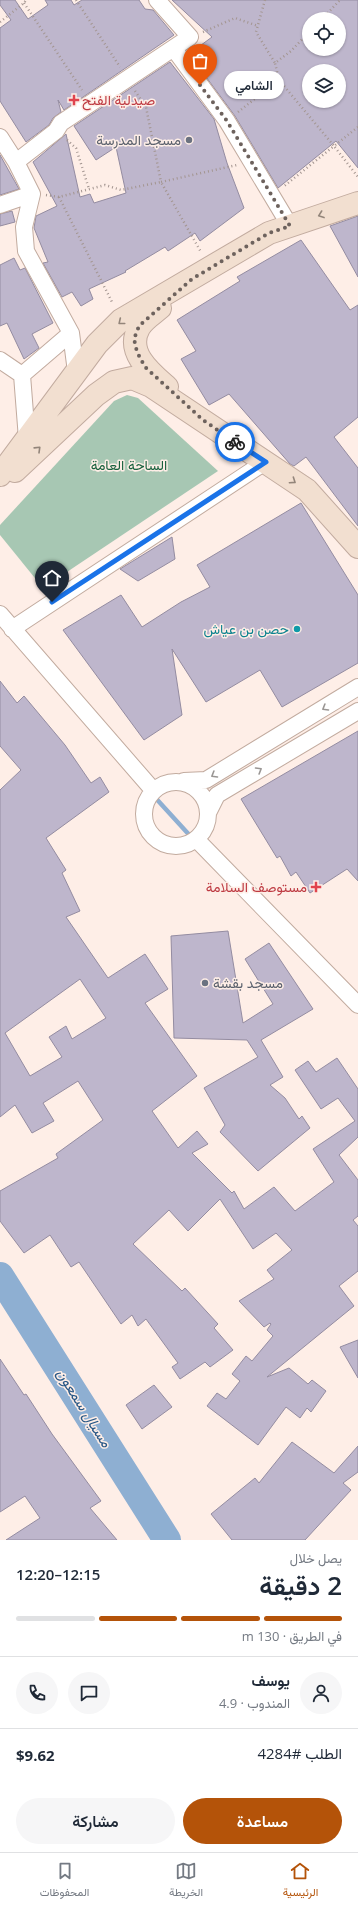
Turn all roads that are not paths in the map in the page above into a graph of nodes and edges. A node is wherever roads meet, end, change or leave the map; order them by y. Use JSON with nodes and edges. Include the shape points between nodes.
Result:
{"nodes":[{"id":1,"x":157,"y":0,"type":"edge"},
{"id":2,"x":174,"y":49,"type":"junction"},
{"id":3,"x":0,"y":138,"type":"edge"},
{"id":4,"x":16,"y":162,"type":"junction"},
{"id":5,"x":32,"y":194,"type":"junction"},
{"id":6,"x":358,"y":203,"type":"edge"},
{"id":7,"x":0,"y":205,"type":"edge"},
{"id":8,"x":290,"y":226,"type":"junction"},
{"id":9,"x":201,"y":274,"type":"junction"},
{"id":10,"x":71,"y":333,"type":"junction"},
{"id":11,"x":0,"y":360,"type":"edge"},
{"id":12,"x":76,"y":372,"type":"junction"},
{"id":13,"x":22,"y":375,"type":"junction"},
{"id":14,"x":203,"y":420,"type":"junction"},
{"id":15,"x":27,"y":439,"type":"junction"},
{"id":16,"x":266,"y":462,"type":"junction"},
{"id":17,"x":0,"y":475,"type":"edge"},
{"id":18,"x":0,"y":486,"type":"edge"},
{"id":19,"x":336,"y":522,"type":"junction"},
{"id":20,"x":358,"y":547,"type":"edge"},
{"id":21,"x":358,"y":556,"type":"edge"},
{"id":22,"x":0,"y":614,"type":"edge"},
{"id":23,"x":12,"y":629,"type":"junction"},
{"id":24,"x":358,"y":687,"type":"edge"},
{"id":25,"x":358,"y":711,"type":"edge"},
{"id":26,"x":183,"y":781,"type":"junction"},
{"id":27,"x":154,"y":790,"type":"junction"},
{"id":28,"x":209,"y":811,"type":"junction"},
{"id":29,"x":196,"y":839,"type":"junction"},
{"id":30,"x":358,"y":1005,"type":"edge"}],
"edges":[{"from":1,"to":2,"type":"street","via":[[190,37]]},
{"from":2,"to":4,"type":"street","via":[[90,102]]},
{"from":2,"to":8,"type":"street","via":[[227,121]]},
{"from":3,"to":4,"type":"street"},
{"from":4,"to":5,"type":"street"},
{"from":5,"to":7,"type":"street"},
{"from":5,"to":10,"type":"street","via":[[24,227],[26,251]]},
{"from":6,"to":8,"type":"main road","one_way":true},
{"from":8,"to":9,"type":"main road","via":[[269,233]]},
{"from":9,"to":12,"type":"main road","one_way":true,"via":[[121,320],[97,344]]},
{"from":9,"to":14,"type":"main road","via":[[139,326],[134,339],[145,367]]},
{"from":10,"to":12,"type":"street"},
{"from":10,"to":13,"type":"street"},
{"from":11,"to":13,"type":"street"},
{"from":12,"to":15,"type":"main road"},
{"from":13,"to":15,"type":"street"},
{"from":14,"to":16,"type":"main road"},
{"from":18,"to":14,"type":"main road","one_way":true,"via":[[96,395],[114,382],[132,378],[151,386]]},
{"from":15,"to":17,"type":"main road"},
{"from":16,"to":19,"type":"main road","one_way":true,"via":[[307,490]]},
{"from":16,"to":23,"type":"street"},
{"from":19,"to":20,"type":"main road"},
{"from":19,"to":21,"type":"street"},
{"from":22,"to":23,"type":"street"},
{"from":23,"to":27,"type":"street"},
{"from":24,"to":26,"type":"street","one_way":true,"via":[[206,780]]},
{"from":28,"to":25,"type":"street","one_way":true,"via":[[217,795]]},
{"from":26,"to":27,"type":"street","via":[[167,782]]},
{"from":26,"to":28,"type":"street","via":[[201,792]]},
{"from":27,"to":29,"type":"street","via":[[147,799],[144,815],[148,831],[155,839],[176,846]]},
{"from":28,"to":29,"type":"street","via":[[204,831]]},
{"from":29,"to":30,"type":"street"}]}
